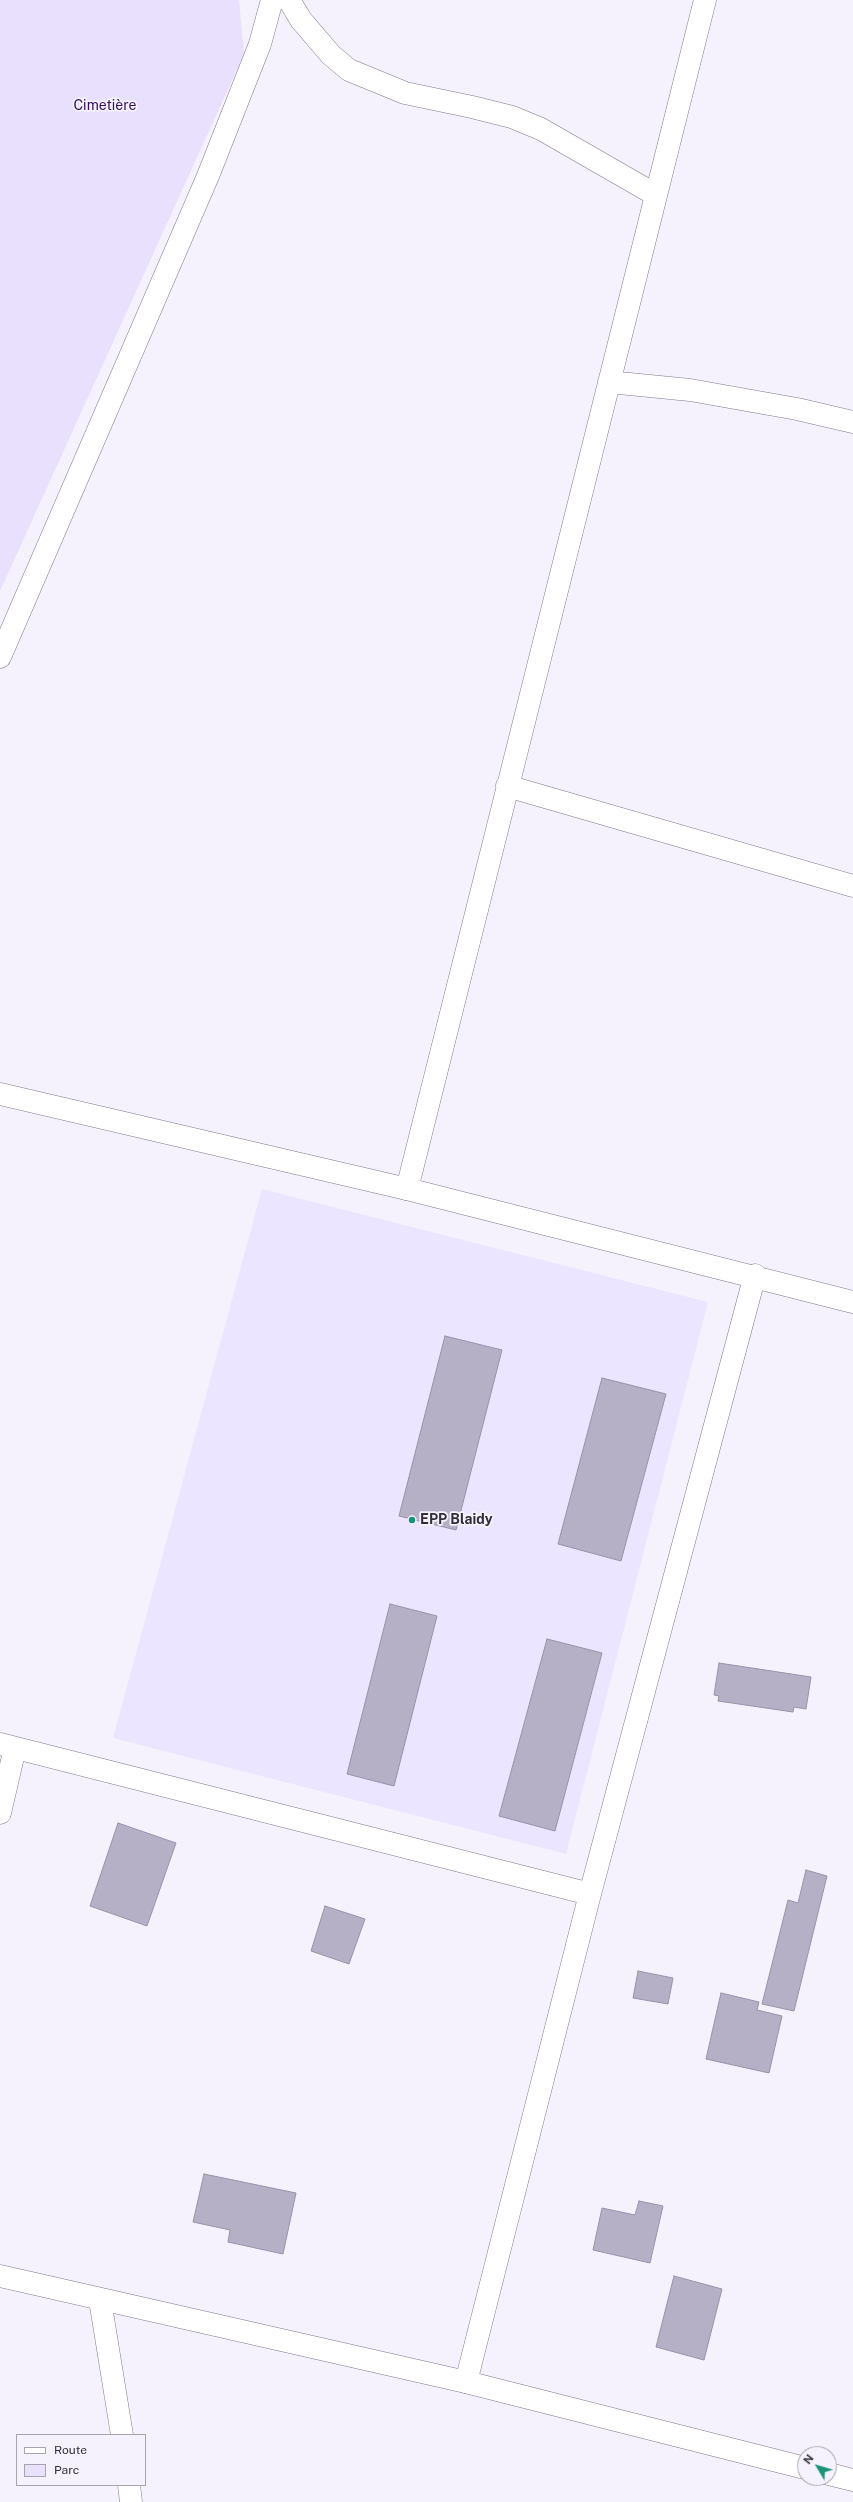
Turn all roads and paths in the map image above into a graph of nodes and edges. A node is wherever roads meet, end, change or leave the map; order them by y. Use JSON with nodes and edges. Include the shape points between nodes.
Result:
{"nodes":[{"id":1,"x":272,"y":0,"type":"edge"},
{"id":2,"x":289,"y":0,"type":"edge"},
{"id":3,"x":705,"y":0,"type":"edge"},
{"id":4,"x":656,"y":195,"type":"junction"},
{"id":5,"x":609,"y":382,"type":"junction"},
{"id":6,"x":853,"y":422,"type":"edge"},
{"id":7,"x":0,"y":658,"type":"edge"},
{"id":8,"x":508,"y":786,"type":"junction"},
{"id":9,"x":853,"y":886,"type":"edge"},
{"id":10,"x":0,"y":1094,"type":"edge"},
{"id":11,"x":407,"y":1189,"type":"junction"},
{"id":12,"x":755,"y":1275,"type":"junction"},
{"id":13,"x":853,"y":1302,"type":"edge"},
{"id":14,"x":8,"y":1746,"type":"edge"},
{"id":15,"x":0,"y":1813,"type":"edge"},
{"id":16,"x":590,"y":1894,"type":"junction"},
{"id":17,"x":0,"y":2276,"type":"edge"},
{"id":18,"x":100,"y":2300,"type":"junction"},
{"id":19,"x":466,"y":2382,"type":"junction"},
{"id":20,"x":122,"y":2434,"type":"edge"},
{"id":21,"x":797,"y":2466,"type":"edge"},
{"id":22,"x":837,"y":2476,"type":"edge"},
{"id":23,"x":853,"y":2480,"type":"edge"},
{"id":24,"x":129,"y":2486,"type":"edge"},
{"id":25,"x":131,"y":2502,"type":"edge"}],
"edges":[{"from":1,"to":7,"type":"street","via":[[260,44],[208,176]]},
{"from":2,"to":4,"type":"street","via":[[306,26],[331,55],[350,70],[405,94],[472,106],[512,117],[542,129]]},
{"from":3,"to":4,"type":"street"},
{"from":4,"to":5,"type":"street"},
{"from":5,"to":6,"type":"street","via":[[690,390]]},
{"from":5,"to":8,"type":"street"},
{"from":8,"to":9,"type":"street"},
{"from":8,"to":11,"type":"street"},
{"from":10,"to":11,"type":"street"},
{"from":11,"to":12,"type":"street"},
{"from":12,"to":13,"type":"street"},
{"from":12,"to":16,"type":"street"},
{"from":14,"to":15,"type":"street"},
{"from":14,"to":16,"type":"street"},
{"from":16,"to":19,"type":"street"},
{"from":17,"to":18,"type":"street"},
{"from":18,"to":19,"type":"street"},
{"from":18,"to":20,"type":"street"},
{"from":19,"to":21,"type":"street"},
{"from":22,"to":23,"type":"street"},
{"from":24,"to":25,"type":"street"}]}
